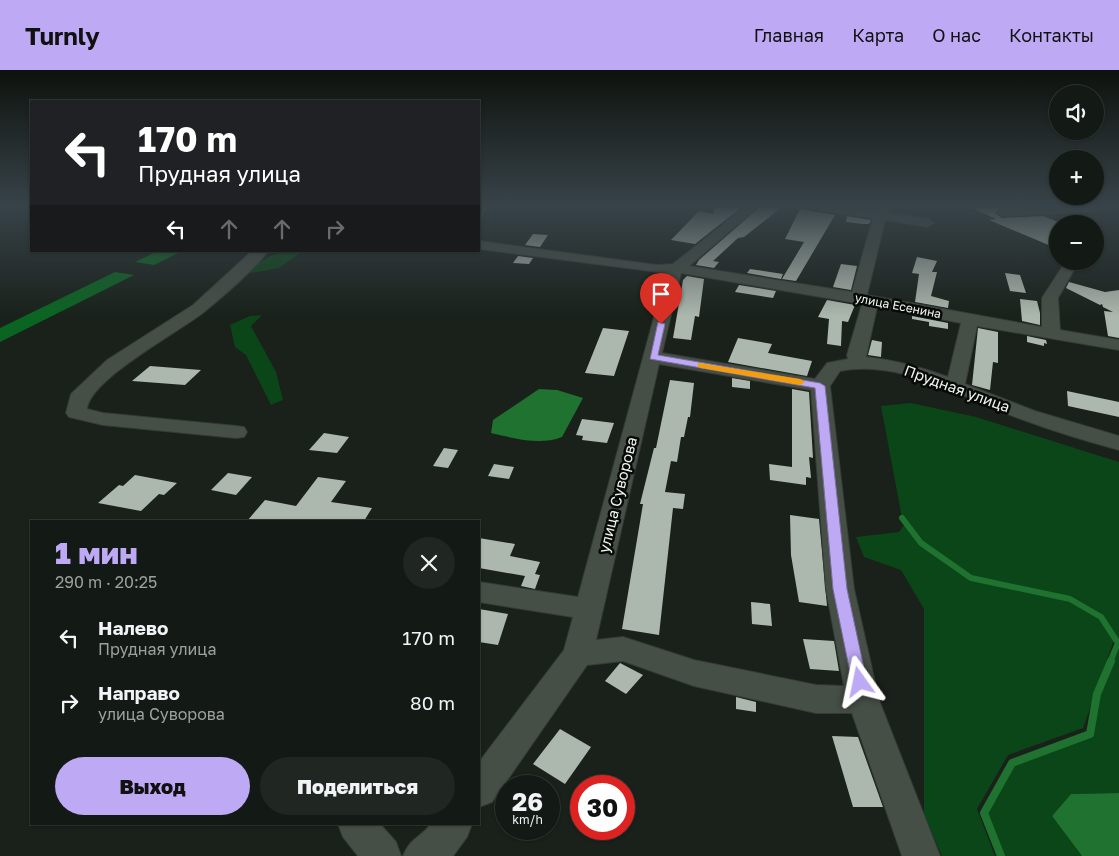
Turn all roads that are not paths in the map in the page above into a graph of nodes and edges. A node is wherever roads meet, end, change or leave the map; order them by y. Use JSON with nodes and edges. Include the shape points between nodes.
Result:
{"nodes":[{"id":1,"x":480,"y":244,"type":"edge"},
{"id":2,"x":707,"y":244,"type":"edge"},
{"id":3,"x":875,"y":244,"type":"edge"},
{"id":4,"x":260,"y":252,"type":"edge"},
{"id":5,"x":677,"y":268,"type":"junction"},
{"id":6,"x":1067,"y":270,"type":"dead end"},
{"id":7,"x":864,"y":299,"type":"junction"},
{"id":8,"x":970,"y":320,"type":"junction"},
{"id":9,"x":1051,"y":332,"type":"junction"},
{"id":10,"x":1119,"y":345,"type":"edge"},
{"id":11,"x":653,"y":357,"type":"junction"},
{"id":12,"x":859,"y":362,"type":"junction"},
{"id":13,"x":820,"y":386,"type":"junction"},
{"id":14,"x":955,"y":387,"type":"junction"},
{"id":15,"x":236,"y":432,"type":"dead end"},
{"id":16,"x":1119,"y":443,"type":"edge"},
{"id":17,"x":480,"y":592,"type":"edge"},
{"id":18,"x":589,"y":609,"type":"junction"},
{"id":19,"x":578,"y":654,"type":"junction"},
{"id":20,"x":863,"y":700,"type":"junction"},
{"id":21,"x":480,"y":789,"type":"edge"},
{"id":22,"x":357,"y":825,"type":"edge"},
{"id":23,"x":382,"y":856,"type":"edge"},
{"id":24,"x":921,"y":856,"type":"edge"}],
"edges":[{"from":1,"to":5,"type":"street","name":"улица Есенина","via":[[657,269]]},
{"from":2,"to":5,"type":"street"},
{"from":3,"to":7,"type":"street"},
{"from":4,"to":15,"type":"street","via":[[199,308],[143,348],[114,364],[78,398],[76,413],[103,419]]},
{"from":5,"to":7,"type":"street","name":"улица Есенина"},
{"from":5,"to":11,"type":"street","name":"улица Суворова","via":[[672,275]]},
{"from":6,"to":9,"type":"street","via":[[1050,298]]},
{"from":7,"to":8,"type":"street","name":"улица Есенина"},
{"from":7,"to":12,"type":"street","via":[[856,355]]},
{"from":8,"to":9,"type":"street","name":"улица Есенина"},
{"from":8,"to":14,"type":"street"},
{"from":9,"to":10,"type":"street","name":"улица Есенина"},
{"from":11,"to":13,"type":"street"},
{"from":11,"to":18,"type":"street","name":"улица Суворова"},
{"from":12,"to":13,"type":"street","name":"Прудная улица","via":[[834,366]]},
{"from":12,"to":14,"type":"street","name":"Прудная улица","via":[[920,372]]},
{"from":13,"to":20,"type":"street","via":[[840,589]]},
{"from":14,"to":16,"type":"street","name":"Прудная улица","via":[[1028,415]]},
{"from":17,"to":18,"type":"street"},
{"from":18,"to":19,"type":"street","name":"улица Суворова"},
{"from":19,"to":20,"type":"street","via":[[623,650],[694,672],[816,699]]},
{"from":19,"to":21,"type":"street","name":"улица Суворова"},
{"from":20,"to":24,"type":"street"},
{"from":22,"to":23,"type":"street"}]}
